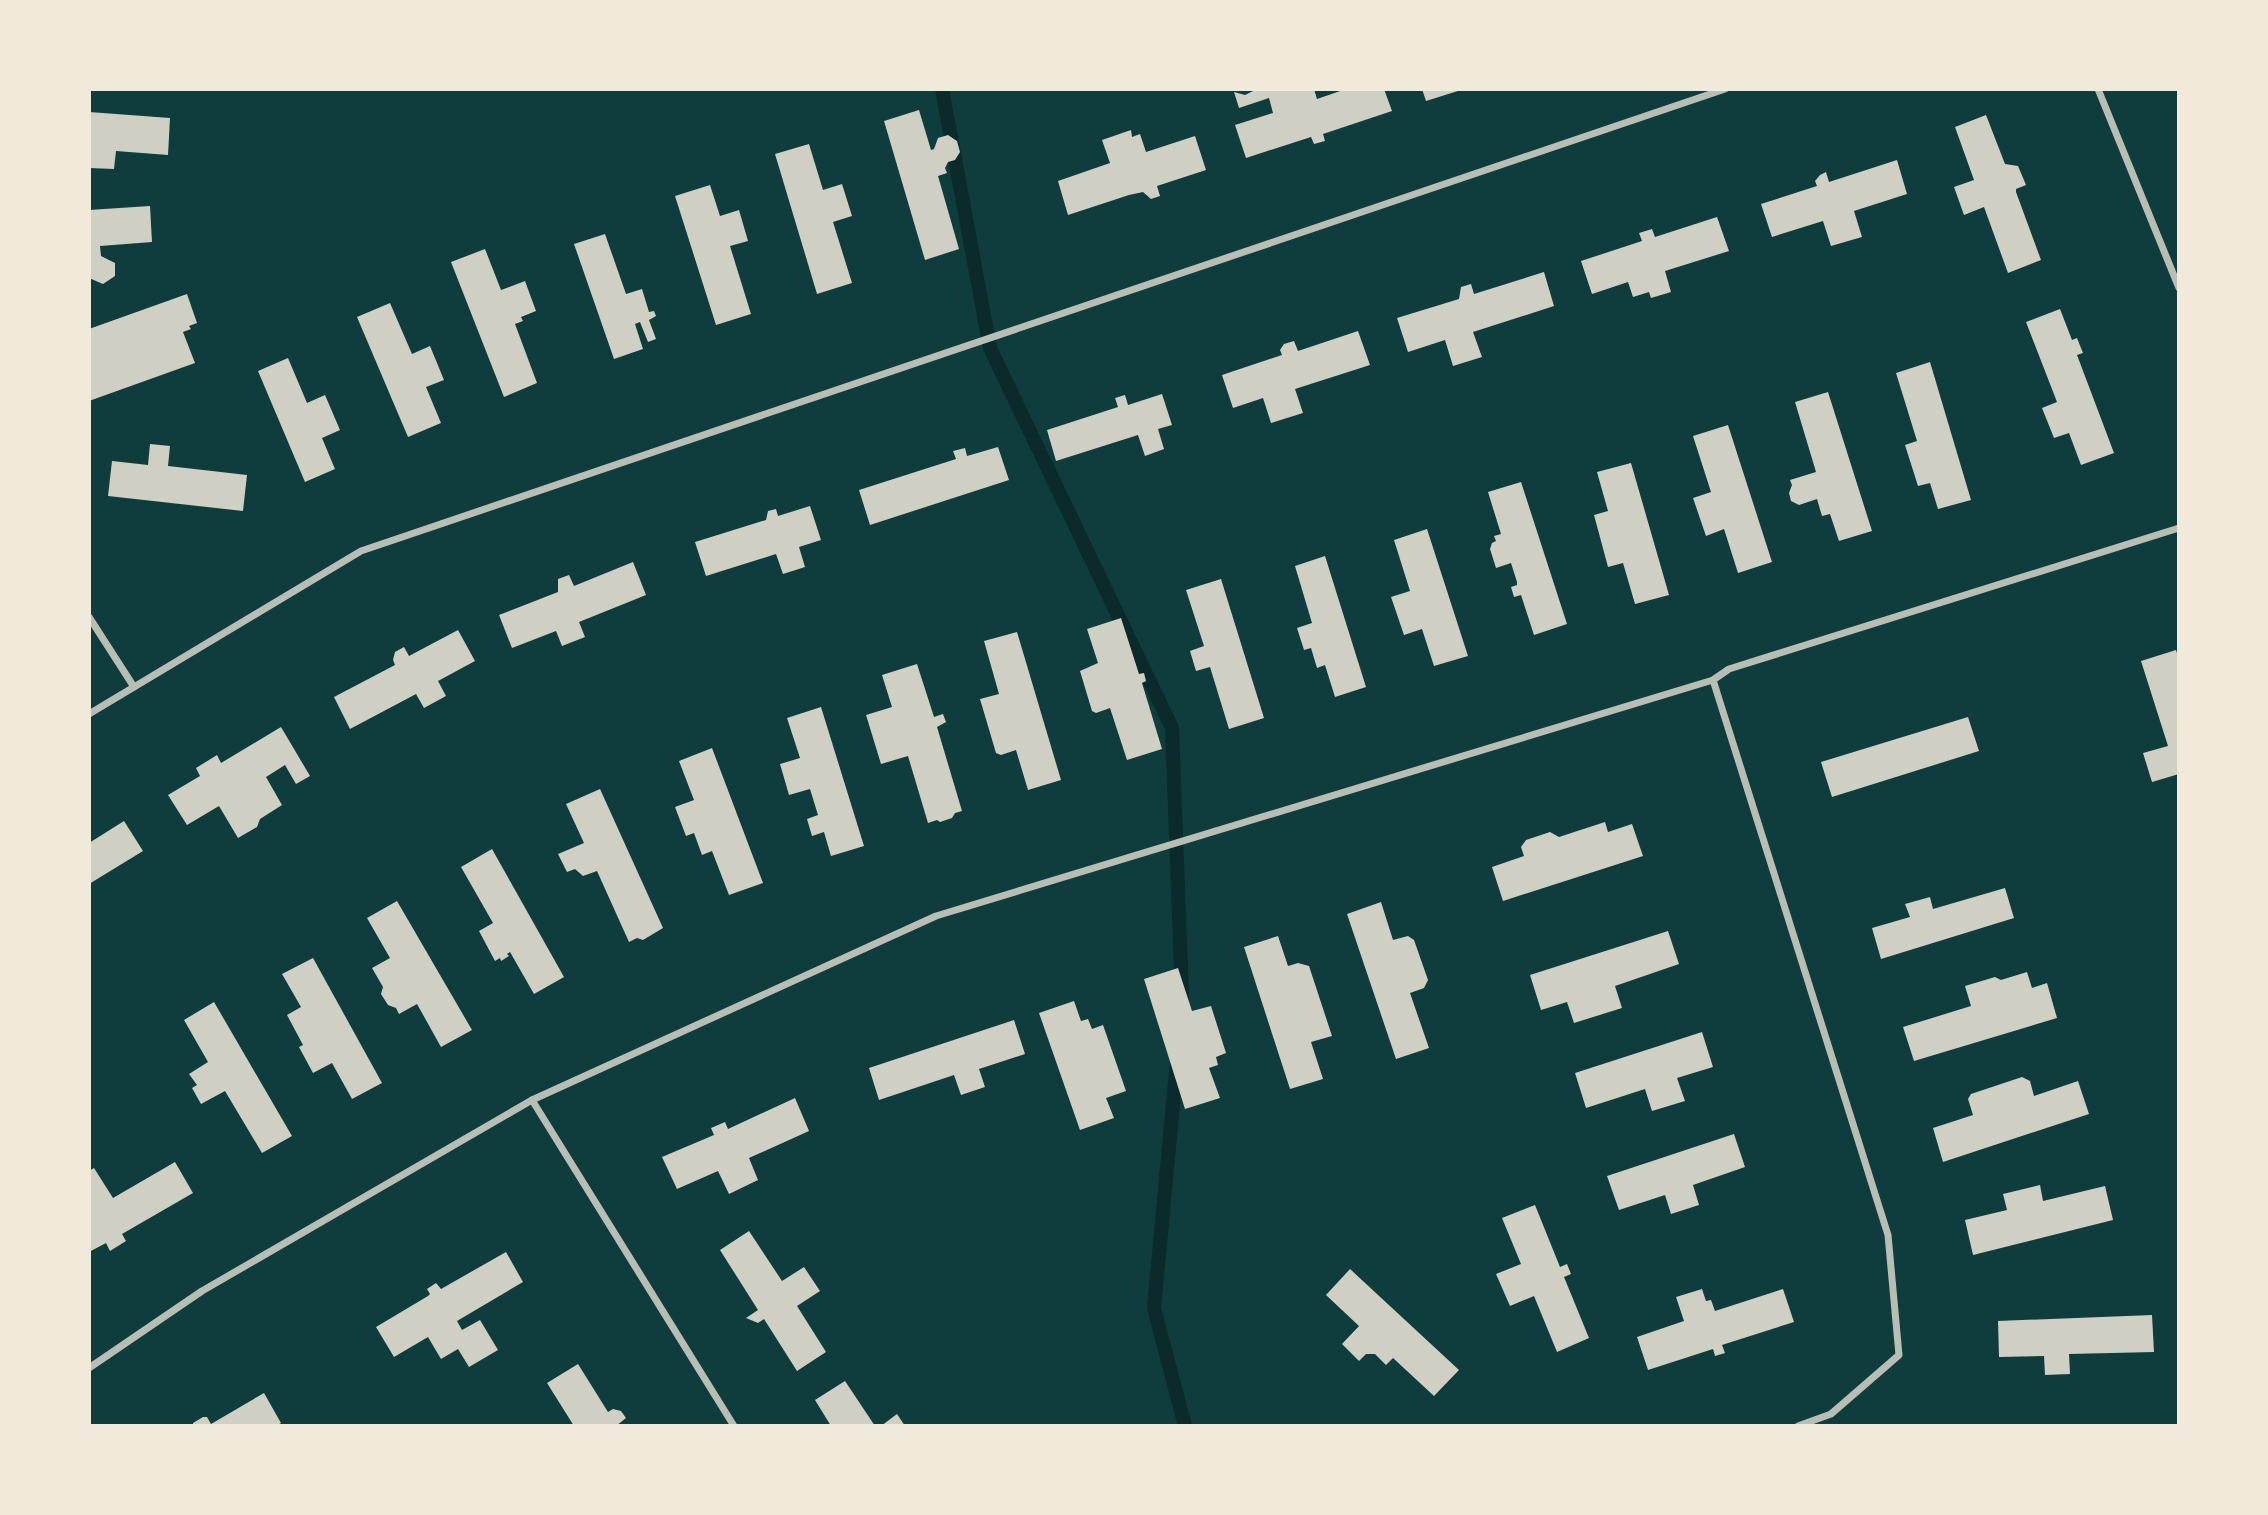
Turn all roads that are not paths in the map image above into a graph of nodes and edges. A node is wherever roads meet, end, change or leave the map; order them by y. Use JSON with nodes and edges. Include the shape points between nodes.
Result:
{"nodes":[{"id":1,"x":1725,"y":89,"type":"edge"},
{"id":2,"x":2098,"y":89,"type":"edge"},
{"id":3,"x":2179,"y":288,"type":"edge"},
{"id":4,"x":2179,"y":528,"type":"edge"},
{"id":5,"x":89,"y":617,"type":"edge"},
{"id":6,"x":1713,"y":680,"type":"junction"},
{"id":7,"x":134,"y":687,"type":"junction"},
{"id":8,"x":89,"y":714,"type":"edge"},
{"id":9,"x":532,"y":1100,"type":"junction"},
{"id":10,"x":89,"y":1368,"type":"edge"},
{"id":11,"x":734,"y":1426,"type":"edge"},
{"id":12,"x":1798,"y":1426,"type":"edge"}],
"edges":[{"from":1,"to":7,"type":"street","via":[[361,551]]},
{"from":2,"to":3,"type":"street"},
{"from":4,"to":6,"type":"street","via":[[1728,668]]},
{"from":5,"to":7,"type":"street"},
{"from":6,"to":9,"type":"street","via":[[936,916]]},
{"from":6,"to":12,"type":"street","via":[[1888,1235],[1899,1355],[1831,1414]]},
{"from":7,"to":8,"type":"street"},
{"from":9,"to":10,"type":"street","via":[[202,1291]]},
{"from":9,"to":11,"type":"street"}]}
